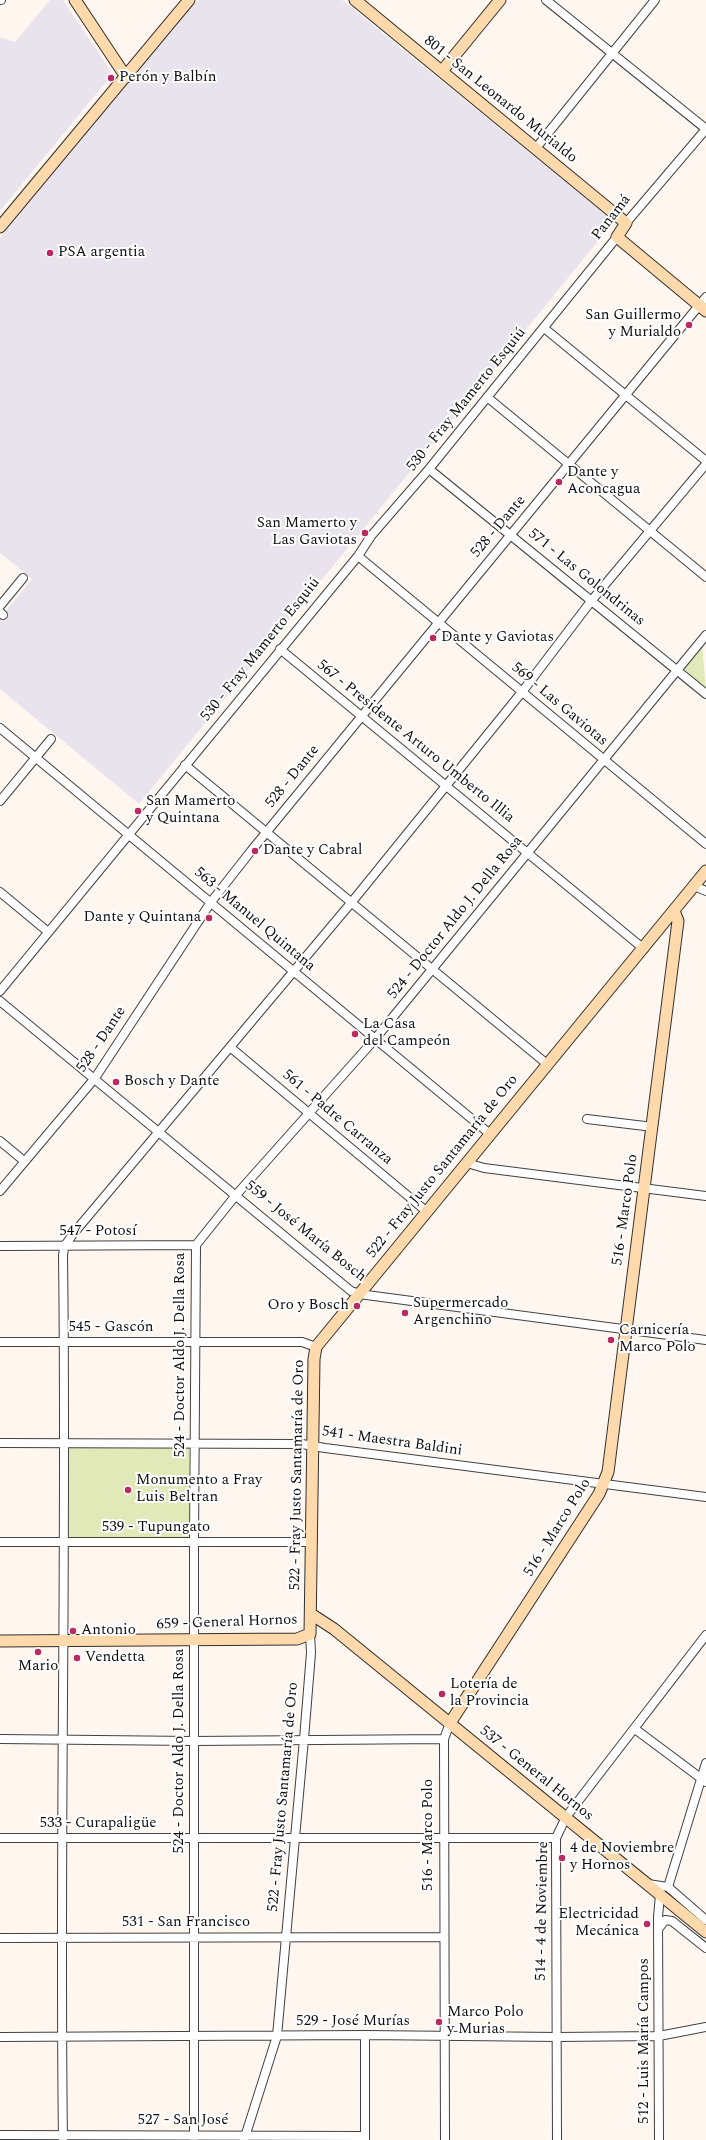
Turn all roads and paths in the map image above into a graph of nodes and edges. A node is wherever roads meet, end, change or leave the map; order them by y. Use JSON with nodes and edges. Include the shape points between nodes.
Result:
{"nodes":[{"id":1,"x":74,"y":0,"type":"edge"},
{"id":2,"x":189,"y":0,"type":"edge"},
{"id":3,"x":355,"y":0,"type":"edge"},
{"id":4,"x":500,"y":0,"type":"edge"},
{"id":5,"x":546,"y":0,"type":"edge"},
{"id":6,"x":655,"y":0,"type":"edge"},
{"id":7,"x":612,"y":53,"type":"junction"},
{"id":8,"x":442,"y":71,"type":"junction"},
{"id":9,"x":126,"y":77,"type":"junction"},
{"id":10,"x":706,"y":129,"type":"edge"},
{"id":11,"x":536,"y":148,"type":"junction"},
{"id":12,"x":626,"y":223,"type":"junction"},
{"id":13,"x":0,"y":227,"type":"edge"},
{"id":14,"x":617,"y":237,"type":"junction"},
{"id":15,"x":704,"y":305,"type":"edge"},
{"id":16,"x":544,"y":328,"type":"junction"},
{"id":17,"x":626,"y":394,"type":"junction"},
{"id":18,"x":487,"y":397,"type":"junction"},
{"id":19,"x":706,"y":461,"type":"edge"},
{"id":20,"x":569,"y":464,"type":"junction"},
{"id":21,"x":706,"y":464,"type":"edge"},
{"id":22,"x":429,"y":469,"type":"junction"},
{"id":23,"x":650,"y":532,"type":"junction"},
{"id":24,"x":510,"y":534,"type":"junction"},
{"id":25,"x":358,"y":556,"type":"junction"},
{"id":26,"x":706,"y":577,"type":"edge"},
{"id":27,"x":23,"y":578,"type":"dead end"},
{"id":28,"x":592,"y":600,"type":"junction"},
{"id":29,"x":0,"y":606,"type":"edge"},
{"id":30,"x":438,"y":622,"type":"junction"},
{"id":31,"x":706,"y":639,"type":"edge"},
{"id":32,"x":280,"y":649,"type":"junction"},
{"id":33,"x":678,"y":670,"type":"junction"},
{"id":34,"x":522,"y":692,"type":"junction"},
{"id":35,"x":706,"y":694,"type":"edge"},
{"id":36,"x":361,"y":717,"type":"junction"},
{"id":37,"x":0,"y":728,"type":"edge"},
{"id":38,"x":51,"y":739,"type":"dead end"},
{"id":39,"x":35,"y":757,"type":"junction"},
{"id":40,"x":604,"y":760,"type":"junction"},
{"id":41,"x":185,"y":765,"type":"junction"},
{"id":42,"x":445,"y":786,"type":"junction"},
{"id":43,"x":0,"y":801,"type":"edge"},
{"id":44,"x":267,"y":832,"type":"junction"},
{"id":45,"x":127,"y":834,"type":"junction"},
{"id":46,"x":706,"y":844,"type":"edge"},
{"id":47,"x":528,"y":853,"type":"junction"},
{"id":48,"x":706,"y":871,"type":"edge"},
{"id":49,"x":694,"y":886,"type":"junction"},
{"id":50,"x":706,"y":891,"type":"edge"},
{"id":51,"x":0,"y":892,"type":"edge"},
{"id":52,"x":211,"y":902,"type":"junction"},
{"id":53,"x":351,"y":903,"type":"junction"},
{"id":54,"x":674,"y":910,"type":"junction"},
{"id":55,"x":47,"y":931,"type":"junction"},
{"id":56,"x":644,"y":949,"type":"junction"},
{"id":57,"x":293,"y":970,"type":"junction"},
{"id":58,"x":432,"y":970,"type":"junction"},
{"id":59,"x":0,"y":991,"type":"edge"},
{"id":60,"x":0,"y":1001,"type":"edge"},
{"id":61,"x":375,"y":1039,"type":"junction"},
{"id":62,"x":230,"y":1047,"type":"junction"},
{"id":63,"x":547,"y":1064,"type":"junction"},
{"id":64,"x":95,"y":1078,"type":"junction"},
{"id":65,"x":310,"y":1113,"type":"junction"},
{"id":66,"x":587,"y":1119,"type":"dead end"},
{"id":67,"x":653,"y":1127,"type":"junction"},
{"id":68,"x":158,"y":1131,"type":"junction"},
{"id":69,"x":490,"y":1134,"type":"junction"},
{"id":70,"x":0,"y":1140,"type":"edge"},
{"id":71,"x":24,"y":1161,"type":"junction"},
{"id":72,"x":467,"y":1163,"type":"junction"},
{"id":73,"x":645,"y":1189,"type":"junction"},
{"id":74,"x":0,"y":1191,"type":"edge"},
{"id":75,"x":236,"y":1195,"type":"junction"},
{"id":76,"x":706,"y":1196,"type":"edge"},
{"id":77,"x":426,"y":1211,"type":"junction"},
{"id":78,"x":196,"y":1245,"type":"junction"},
{"id":79,"x":0,"y":1246,"type":"edge"},
{"id":80,"x":64,"y":1247,"type":"junction"},
{"id":81,"x":359,"y":1294,"type":"junction"},
{"id":82,"x":625,"y":1330,"type":"junction"},
{"id":83,"x":706,"y":1340,"type":"edge"},
{"id":84,"x":0,"y":1342,"type":"edge"},
{"id":85,"x":64,"y":1342,"type":"junction"},
{"id":86,"x":194,"y":1342,"type":"junction"},
{"id":87,"x":316,"y":1347,"type":"junction"},
{"id":88,"x":0,"y":1443,"type":"edge"},
{"id":89,"x":194,"y":1443,"type":"junction"},
{"id":90,"x":65,"y":1444,"type":"junction"},
{"id":91,"x":312,"y":1445,"type":"junction"},
{"id":92,"x":604,"y":1484,"type":"junction"},
{"id":93,"x":706,"y":1497,"type":"edge"},
{"id":94,"x":0,"y":1542,"type":"edge"},
{"id":95,"x":63,"y":1542,"type":"junction"},
{"id":96,"x":194,"y":1542,"type":"junction"},
{"id":97,"x":311,"y":1542,"type":"junction"},
{"id":98,"x":311,"y":1614,"type":"junction"},
{"id":99,"x":310,"y":1634,"type":"junction"},
{"id":100,"x":706,"y":1635,"type":"edge"},
{"id":101,"x":194,"y":1640,"type":"junction"},
{"id":102,"x":0,"y":1641,"type":"edge"},
{"id":103,"x":63,"y":1641,"type":"junction"},
{"id":104,"x":450,"y":1723,"type":"junction"},
{"id":105,"x":635,"y":1729,"type":"junction"},
{"id":106,"x":0,"y":1739,"type":"edge"},
{"id":107,"x":444,"y":1739,"type":"junction"},
{"id":108,"x":63,"y":1740,"type":"junction"},
{"id":109,"x":304,"y":1740,"type":"junction"},
{"id":110,"x":193,"y":1741,"type":"junction"},
{"id":111,"x":706,"y":1763,"type":"edge"},
{"id":112,"x":704,"y":1780,"type":"edge"},
{"id":113,"x":566,"y":1817,"type":"junction"},
{"id":114,"x":194,"y":1837,"type":"junction"},
{"id":115,"x":444,"y":1837,"type":"junction"},
{"id":116,"x":0,"y":1838,"type":"edge"},
{"id":117,"x":62,"y":1838,"type":"junction"},
{"id":118,"x":295,"y":1838,"type":"junction"},
{"id":119,"x":556,"y":1838,"type":"junction"},
{"id":120,"x":664,"y":1891,"type":"junction"},
{"id":121,"x":706,"y":1920,"type":"edge"},
{"id":122,"x":659,"y":1928,"type":"junction"},
{"id":123,"x":706,"y":1932,"type":"edge"},
{"id":124,"x":194,"y":1936,"type":"junction"},
{"id":125,"x":286,"y":1936,"type":"junction"},
{"id":126,"x":444,"y":1937,"type":"junction"},
{"id":127,"x":0,"y":1938,"type":"edge"},
{"id":128,"x":63,"y":1938,"type":"junction"},
{"id":129,"x":706,"y":1948,"type":"edge"},
{"id":130,"x":706,"y":2027,"type":"edge"},
{"id":131,"x":365,"y":2035,"type":"junction"},
{"id":132,"x":62,"y":2036,"type":"junction"},
{"id":133,"x":194,"y":2036,"type":"junction"},
{"id":134,"x":277,"y":2036,"type":"junction"},
{"id":135,"x":445,"y":2036,"type":"junction"},
{"id":136,"x":659,"y":2036,"type":"junction"},
{"id":137,"x":0,"y":2037,"type":"edge"},
{"id":138,"x":557,"y":2037,"type":"junction"},
{"id":139,"x":0,"y":2135,"type":"edge"},
{"id":140,"x":244,"y":2137,"type":"edge"},
{"id":141,"x":63,"y":2138,"type":"edge"},
{"id":142,"x":194,"y":2138,"type":"edge"},
{"id":143,"x":365,"y":2138,"type":"edge"},
{"id":144,"x":445,"y":2140,"type":"edge"},
{"id":145,"x":557,"y":2140,"type":"edge"},
{"id":146,"x":659,"y":2140,"type":"edge"}],
"edges":[{"from":1,"to":9,"type":"street"},
{"from":2,"to":9,"type":"street"},
{"from":3,"to":8,"type":"street","name":"801 - San Leonardo Murialdo"},
{"from":4,"to":8,"type":"street"},
{"from":5,"to":7,"type":"street"},
{"from":6,"to":7,"type":"street"},
{"from":7,"to":10,"type":"street"},
{"from":7,"to":11,"type":"street"},
{"from":8,"to":11,"type":"street","name":"801 - San Leonardo Murialdo"},
{"from":9,"to":13,"type":"street"},
{"from":10,"to":12,"type":"street","name":"Panamá"},
{"from":11,"to":12,"type":"street","name":"801 - San Leonardo Murialdo"},
{"from":12,"to":14,"type":"street","name":"Panamá"},
{"from":14,"to":15,"type":"street"},
{"from":14,"to":16,"type":"street","name":"Panamá"},
{"from":15,"to":17,"type":"street","name":"528 - Dante"},
{"from":16,"to":17,"type":"street"},
{"from":16,"to":18,"type":"street","name":"530 - Fray Mamerto Esquiú"},
{"from":17,"to":19,"type":"street"},
{"from":17,"to":20,"type":"street","name":"528 - Dante"},
{"from":18,"to":20,"type":"street"},
{"from":18,"to":22,"type":"street","name":"530 - Fray Mamerto Esquiú"},
{"from":20,"to":23,"type":"street"},
{"from":20,"to":24,"type":"street","name":"528 - Dante"},
{"from":21,"to":23,"type":"street"},
{"from":22,"to":24,"type":"street","name":"571 - Las Golondrinas"},
{"from":22,"to":25,"type":"street","name":"530 - Fray Mamerto Esquiú","via":[[371,536]]},
{"from":23,"to":26,"type":"street"},
{"from":23,"to":28,"type":"street"},
{"from":24,"to":28,"type":"street","name":"571 - Las Golondrinas"},
{"from":24,"to":30,"type":"street","name":"528 - Dante"},
{"from":25,"to":30,"type":"street","name":"569 - Las Gaviotas"},
{"from":25,"to":32,"type":"street","name":"530 - Fray Mamerto Esquiú"},
{"from":27,"to":29,"type":"street"},
{"from":28,"to":33,"type":"street","name":"571 - Las Golondrinas"},
{"from":28,"to":34,"type":"street"},
{"from":30,"to":34,"type":"street","name":"569 - Las Gaviotas"},
{"from":30,"to":36,"type":"street","name":"528 - Dante"},
{"from":31,"to":33,"type":"street","name":"524 - Doctor Aldo J. Della Rosa"},
{"from":32,"to":36,"type":"street","name":"567 - Presidente Arturo Umberto Illia"},
{"from":32,"to":41,"type":"street","name":"530 - Fray Mamerto Esquiú"},
{"from":33,"to":35,"type":"street","name":"571 - Las Golondrinas"},
{"from":33,"to":40,"type":"street","name":"524 - Doctor Aldo J. Della Rosa"},
{"from":34,"to":40,"type":"street","name":"569 - Las Gaviotas"},
{"from":34,"to":42,"type":"street"},
{"from":36,"to":42,"type":"street","name":"567 - Presidente Arturo Umberto Illia"},
{"from":36,"to":44,"type":"street","name":"528 - Dante"},
{"from":37,"to":39,"type":"street","name":"563 - Manuel Quintana"},
{"from":38,"to":39,"type":"street"},
{"from":39,"to":43,"type":"street"},
{"from":39,"to":45,"type":"street","name":"563 - Manuel Quintana"},
{"from":40,"to":46,"type":"street","name":"569 - Las Gaviotas"},
{"from":40,"to":47,"type":"street","name":"524 - Doctor Aldo J. Della Rosa"},
{"from":41,"to":44,"type":"street"},
{"from":41,"to":45,"type":"street","name":"530 - Fray Mamerto Esquiú"},
{"from":42,"to":47,"type":"street","name":"567 - Presidente Arturo Umberto Illia"},
{"from":42,"to":53,"type":"street"},
{"from":44,"to":52,"type":"street","name":"528 - Dante"},
{"from":44,"to":53,"type":"street"},
{"from":45,"to":52,"type":"street","name":"563 - Manuel Quintana"},
{"from":45,"to":55,"type":"street","name":"530 - Fray Mamerto Esquiú"},
{"from":47,"to":56,"type":"street","name":"567 - Presidente Arturo Umberto Illia"},
{"from":47,"to":58,"type":"street","name":"524 - Doctor Aldo J. Della Rosa"},
{"from":48,"to":49,"type":"street","name":"522 - Fray Justo Santamaría de Oro"},
{"from":49,"to":50,"type":"street"},
{"from":49,"to":54,"type":"street","name":"522 - Fray Justo Santamaría de Oro"},
{"from":51,"to":55,"type":"street"},
{"from":52,"to":57,"type":"street","name":"563 - Manuel Quintana"},
{"from":52,"to":64,"type":"street","name":"528 - Dante"},
{"from":53,"to":57,"type":"street"},
{"from":53,"to":58,"type":"street"},
{"from":54,"to":56,"type":"street","name":"522 - Fray Justo Santamaría de Oro"},
{"from":54,"to":67,"type":"street","name":"516 - Marco Polo","via":[[678,921]]},
{"from":55,"to":59,"type":"street","name":"530 - Fray Mamerto Esquiú"},
{"from":56,"to":63,"type":"street","name":"522 - Fray Justo Santamaría de Oro"},
{"from":57,"to":61,"type":"street","name":"563 - Manuel Quintana"},
{"from":57,"to":62,"type":"street"},
{"from":58,"to":61,"type":"street","name":"524 - Doctor Aldo J. Della Rosa"},
{"from":58,"to":63,"type":"street"},
{"from":60,"to":64,"type":"street","name":"559 - José María Bosch"},
{"from":61,"to":65,"type":"street","name":"524 - Doctor Aldo J. Della Rosa"},
{"from":61,"to":69,"type":"street","name":"563 - Manuel Quintana"},
{"from":62,"to":65,"type":"street","name":"561 - Padre Carranza"},
{"from":62,"to":68,"type":"street"},
{"from":63,"to":69,"type":"street","name":"522 - Fray Justo Santamaría de Oro"},
{"from":64,"to":68,"type":"street","name":"559 - José María Bosch"},
{"from":64,"to":71,"type":"street","name":"528 - Dante"},
{"from":65,"to":75,"type":"street","name":"524 - Doctor Aldo J. Della Rosa"},
{"from":65,"to":77,"type":"street","name":"561 - Padre Carranza"},
{"from":66,"to":67,"type":"street"},
{"from":67,"to":73,"type":"street","name":"516 - Marco Polo"},
{"from":68,"to":75,"type":"street","name":"559 - José María Bosch"},
{"from":68,"to":80,"type":"street"},
{"from":69,"to":72,"type":"street","name":"522 - Fray Justo Santamaría de Oro"},
{"from":70,"to":71,"type":"street"},
{"from":71,"to":74,"type":"street","name":"528 - Dante"},
{"from":72,"to":73,"type":"street","via":[[484,1168]]},
{"from":72,"to":77,"type":"street","name":"522 - Fray Justo Santamaría de Oro"},
{"from":73,"to":76,"type":"street"},
{"from":73,"to":82,"type":"street","name":"516 - Marco Polo"},
{"from":75,"to":78,"type":"street","name":"524 - Doctor Aldo J. Della Rosa"},
{"from":75,"to":81,"type":"street","name":"559 - José María Bosch","via":[[352,1291]]},
{"from":77,"to":81,"type":"street","name":"522 - Fray Justo Santamaría de Oro"},
{"from":78,"to":80,"type":"street","name":"547 - Potosí"},
{"from":78,"to":86,"type":"street","name":"524 - Doctor Aldo J. Della Rosa"},
{"from":79,"to":80,"type":"street","name":"547 - Potosí"},
{"from":80,"to":85,"type":"street"},
{"from":81,"to":82,"type":"street","name":"559 - José María Bosch"},
{"from":81,"to":87,"type":"street","name":"522 - Fray Justo Santamaría de Oro"},
{"from":82,"to":83,"type":"street","name":"559 - José María Bosch"},
{"from":82,"to":92,"type":"street","name":"516 - Marco Polo","via":[[608,1472]]},
{"from":84,"to":85,"type":"street","name":"545 - Gascón"},
{"from":85,"to":86,"type":"street","name":"545 - Gascón"},
{"from":85,"to":90,"type":"street"},
{"from":86,"to":87,"type":"street","name":"545 - Gascón","via":[[302,1342]]},
{"from":86,"to":89,"type":"street","name":"524 - Doctor Aldo J. Della Rosa"},
{"from":87,"to":91,"type":"street","name":"522 - Fray Justo Santamaría de Oro"},
{"from":88,"to":90,"type":"street","name":"541 - Maestra Baldini"},
{"from":89,"to":90,"type":"street","name":"541 - Maestra Baldini"},
{"from":89,"to":91,"type":"street","name":"541 - Maestra Baldini"},
{"from":89,"to":96,"type":"street","name":"524 - Doctor Aldo J. Della Rosa"},
{"from":90,"to":95,"type":"street"},
{"from":91,"to":92,"type":"street","name":"541 - Maestra Baldini"},
{"from":91,"to":97,"type":"street","name":"522 - Fray Justo Santamaría de Oro"},
{"from":92,"to":93,"type":"street","name":"541 - Maestra Baldini"},
{"from":92,"to":104,"type":"street","name":"516 - Marco Polo"},
{"from":94,"to":95,"type":"street","name":"539 - Tupungato"},
{"from":95,"to":96,"type":"street","name":"539 - Tupungato"},
{"from":95,"to":103,"type":"street"},
{"from":96,"to":97,"type":"street","name":"539 - Tupungato"},
{"from":96,"to":101,"type":"street","name":"524 - Doctor Aldo J. Della Rosa"},
{"from":97,"to":98,"type":"street","name":"522 - Fray Justo Santamaría de Oro"},
{"from":98,"to":99,"type":"street","name":"522 - Fray Justo Santamaría de Oro"},
{"from":98,"to":104,"type":"street","name":"537 - General Hornos","via":[[334,1629]]},
{"from":99,"to":101,"type":"street","name":"659 - General Hornos","via":[[297,1639]]},
{"from":99,"to":109,"type":"street","name":"522 - Fray Justo Santamaría de Oro","via":[[311,1653]]},
{"from":100,"to":105,"type":"street","name":"514 - 4 de Noviembre"},
{"from":101,"to":103,"type":"street","name":"659 - General Hornos"},
{"from":101,"to":110,"type":"street","name":"524 - Doctor Aldo J. Della Rosa"},
{"from":102,"to":103,"type":"street","name":"659 - General Hornos"},
{"from":103,"to":108,"type":"street"},
{"from":104,"to":107,"type":"street","name":"516 - Marco Polo"},
{"from":104,"to":113,"type":"street","name":"537 - General Hornos"},
{"from":105,"to":112,"type":"street"},
{"from":105,"to":113,"type":"street","name":"514 - 4 de Noviembre"},
{"from":106,"to":108,"type":"street"},
{"from":107,"to":109,"type":"street"},
{"from":107,"to":115,"type":"street","name":"516 - Marco Polo"},
{"from":108,"to":110,"type":"street"},
{"from":108,"to":117,"type":"street"},
{"from":109,"to":110,"type":"street"},
{"from":109,"to":118,"type":"street","name":"522 - Fray Justo Santamaría de Oro"},
{"from":110,"to":114,"type":"street","name":"524 - Doctor Aldo J. Della Rosa"},
{"from":111,"to":112,"type":"street","name":"512 - Luis María Campos"},
{"from":112,"to":120,"type":"street","name":"512 - Luis María Campos"},
{"from":113,"to":119,"type":"street","name":"514 - 4 de Noviembre"},
{"from":113,"to":120,"type":"street","name":"537 - General Hornos","via":[[648,1884]]},
{"from":114,"to":117,"type":"street","name":"533 - Curapaligüe"},
{"from":114,"to":118,"type":"street","name":"533 - Curapaligüe"},
{"from":114,"to":124,"type":"street","name":"524 - Doctor Aldo J. Della Rosa"},
{"from":115,"to":118,"type":"street","name":"533 - Curapaligüe"},
{"from":115,"to":119,"type":"street","name":"533 - Curapaligüe"},
{"from":115,"to":126,"type":"street","name":"516 - Marco Polo"},
{"from":116,"to":117,"type":"street","name":"533 - Curapaligüe"},
{"from":117,"to":128,"type":"street"},
{"from":118,"to":125,"type":"street","name":"522 - Fray Justo Santamaría de Oro"},
{"from":119,"to":138,"type":"street","name":"514 - 4 de Noviembre"},
{"from":120,"to":121,"type":"street","name":"537 - General Hornos"},
{"from":120,"to":122,"type":"street","name":"512 - Luis María Campos"},
{"from":120,"to":123,"type":"street","name":"537 - General Hornos"},
{"from":122,"to":129,"type":"street","via":[[665,1920],[672,1921]]},
{"from":122,"to":136,"type":"street","name":"512 - Luis María Campos"},
{"from":124,"to":125,"type":"street","name":"531 - San Francisco"},
{"from":124,"to":128,"type":"street","name":"531 - San Francisco"},
{"from":124,"to":133,"type":"street","name":"524 - Doctor Aldo J. Della Rosa"},
{"from":125,"to":126,"type":"street","name":"531 - San Francisco"},
{"from":125,"to":134,"type":"street","name":"522 - Fray Justo Santamaría de Oro"},
{"from":126,"to":135,"type":"street","name":"516 - Marco Polo"},
{"from":127,"to":128,"type":"street","name":"531 - San Francisco"},
{"from":128,"to":132,"type":"street"},
{"from":130,"to":136,"type":"street","name":"529 - José Murías"},
{"from":131,"to":134,"type":"street","name":"529 - José Murías"},
{"from":131,"to":135,"type":"street","name":"529 - José Murías"},
{"from":131,"to":143,"type":"street"},
{"from":132,"to":133,"type":"street","name":"529 - José Murías"},
{"from":132,"to":137,"type":"street","name":"529 - José Murías"},
{"from":132,"to":141,"type":"street"},
{"from":133,"to":134,"type":"street","name":"529 - José Murías"},
{"from":133,"to":142,"type":"street","name":"524 - Doctor Aldo J. Della Rosa"},
{"from":134,"to":140,"type":"street","name":"522 - Fray Justo Santamaría de Oro"},
{"from":135,"to":138,"type":"street","name":"529 - José Murías"},
{"from":135,"to":144,"type":"street","name":"516 - Marco Polo"},
{"from":136,"to":138,"type":"street","name":"529 - José Murías"},
{"from":136,"to":146,"type":"street","name":"512 - Luis María Campos"},
{"from":138,"to":145,"type":"street","name":"514 - 4 de Noviembre"},
{"from":139,"to":141,"type":"street","name":"527 - San José"},
{"from":140,"to":142,"type":"street","name":"527 - San José"},
{"from":140,"to":143,"type":"street","name":"527 - San José"},
{"from":141,"to":142,"type":"street","name":"527 - San José"}]}
